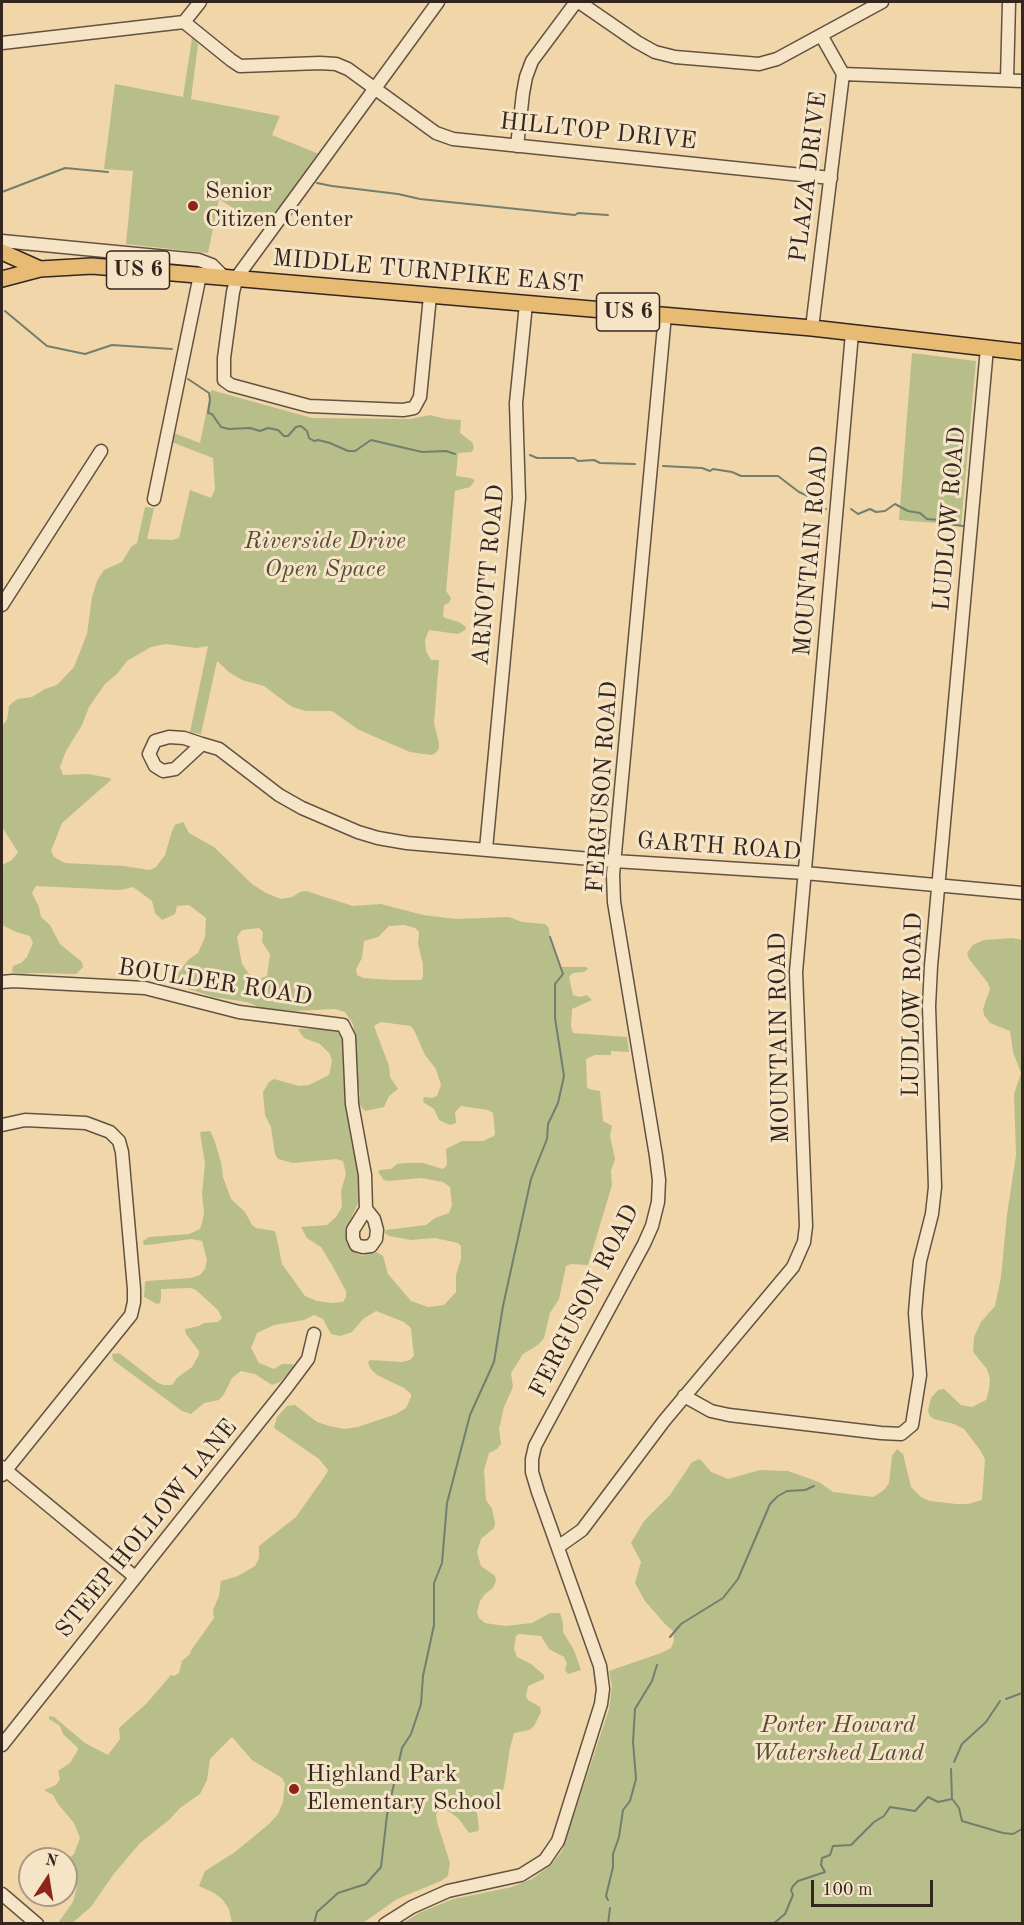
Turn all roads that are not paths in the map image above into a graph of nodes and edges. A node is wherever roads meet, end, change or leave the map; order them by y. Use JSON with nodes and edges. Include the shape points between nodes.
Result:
{"nodes":[{"id":1,"x":200,"y":2,"type":"edge"},
{"id":2,"x":438,"y":2,"type":"edge"},
{"id":3,"x":577,"y":2,"type":"edge"},
{"id":4,"x":882,"y":2,"type":"edge"},
{"id":5,"x":1009,"y":2,"type":"edge"},
{"id":6,"x":184,"y":22,"type":"junction"},
{"id":7,"x":821,"y":35,"type":"junction"},
{"id":8,"x":2,"y":43,"type":"edge"},
{"id":9,"x":843,"y":74,"type":"junction"},
{"id":10,"x":1007,"y":80,"type":"junction"},
{"id":11,"x":1023,"y":81,"type":"edge"},
{"id":12,"x":375,"y":88,"type":"junction"},
{"id":13,"x":517,"y":146,"type":"junction"},
{"id":14,"x":831,"y":178,"type":"junction"},
{"id":15,"x":2,"y":242,"type":"edge"},
{"id":16,"x":2,"y":252,"type":"edge"},
{"id":17,"x":40,"y":269,"type":"junction"},
{"id":18,"x":4,"y":275,"type":"edge"},
{"id":19,"x":200,"y":275,"type":"junction"},
{"id":20,"x":231,"y":277,"type":"junction"},
{"id":21,"x":430,"y":296,"type":"junction"},
{"id":22,"x":526,"y":304,"type":"junction"},
{"id":23,"x":665,"y":315,"type":"junction"},
{"id":24,"x":813,"y":328,"type":"junction"},
{"id":25,"x":852,"y":333,"type":"junction"},
{"id":26,"x":987,"y":348,"type":"junction"},
{"id":27,"x":1023,"y":352,"type":"edge"},
{"id":28,"x":101,"y":451,"type":"dead end"},
{"id":29,"x":154,"y":499,"type":"dead end"},
{"id":30,"x":2,"y":605,"type":"edge"},
{"id":31,"x":202,"y":744,"type":"dead end"},
{"id":32,"x":486,"y":849,"type":"junction"},
{"id":33,"x":614,"y":861,"type":"junction"},
{"id":34,"x":804,"y":873,"type":"junction"},
{"id":35,"x":937,"y":886,"type":"junction"},
{"id":36,"x":1023,"y":893,"type":"edge"},
{"id":37,"x":2,"y":982,"type":"edge"},
{"id":38,"x":2,"y":1125,"type":"edge"},
{"id":39,"x":366,"y":1209,"type":"dead end"},
{"id":40,"x":314,"y":1334,"type":"dead end"},
{"id":41,"x":684,"y":1396,"type":"junction"},
{"id":42,"x":3,"y":1471,"type":"edge"},
{"id":43,"x":558,"y":1547,"type":"junction"},
{"id":44,"x":135,"y":1577,"type":"junction"},
{"id":45,"x":2,"y":1745,"type":"edge"},
{"id":46,"x":2,"y":1894,"type":"edge"},
{"id":47,"x":37,"y":1923,"type":"edge"},
{"id":48,"x":385,"y":1923,"type":"edge"}],
"edges":[{"from":1,"to":6,"type":"street"},
{"from":2,"to":12,"type":"street"},
{"from":3,"to":7,"type":"street","via":[[637,42],[675,57],[759,64],[777,59]]},
{"from":3,"to":13,"type":"street","via":[[532,61],[523,93]]},
{"from":4,"to":7,"type":"street"},
{"from":5,"to":10,"type":"street"},
{"from":6,"to":8,"type":"street"},
{"from":6,"to":12,"type":"street","name":"HILLTOP DRIVE","via":[[240,66],[336,64]]},
{"from":7,"to":9,"type":"street","name":"PLAZA DRIVE"},
{"from":9,"to":10,"type":"street"},
{"from":9,"to":14,"type":"street","name":"PLAZA DRIVE"},
{"from":10,"to":11,"type":"street"},
{"from":12,"to":13,"type":"street","name":"HILLTOP DRIVE","via":[[436,133],[453,139]]},
{"from":12,"to":20,"type":"street"},
{"from":13,"to":14,"type":"street","name":"HILLTOP DRIVE"},
{"from":14,"to":24,"type":"street","name":"PLAZA DRIVE"},
{"from":15,"to":20,"type":"street","name":"MIDDLE TURNPIKE EAST","via":[[199,260]]},
{"from":16,"to":17,"type":"main road","name":"MIDDLE TURNPIKE EAST"},
{"from":17,"to":18,"type":"main road","number":"US 6"},
{"from":17,"to":19,"type":"main road","name":"MIDDLE TURNPIKE EAST","number":"US 6","via":[[92,266]]},
{"from":19,"to":20,"type":"main road","name":"MIDDLE TURNPIKE EAST","number":"US 6"},
{"from":19,"to":29,"type":"street"},
{"from":20,"to":21,"type":"main road","name":"MIDDLE TURNPIKE EAST","number":"US 6"},
{"from":20,"to":21,"type":"street","via":[[233,292],[224,380],[309,406],[414,408],[420,396]]},
{"from":21,"to":22,"type":"main road","name":"MIDDLE TURNPIKE EAST","number":"US 6"},
{"from":22,"to":23,"type":"main road","name":"MIDDLE TURNPIKE EAST","number":"US 6"},
{"from":22,"to":32,"type":"street","name":"ARNOTT ROAD","via":[[516,402],[519,498]]},
{"from":23,"to":24,"type":"main road","name":"MIDDLE TURNPIKE EAST","number":"US 6"},
{"from":23,"to":33,"type":"street","name":"FERGUSON ROAD"},
{"from":24,"to":25,"type":"main road","name":"MIDDLE TURNPIKE EAST","number":"US 6"},
{"from":25,"to":26,"type":"main road","name":"MIDDLE TURNPIKE EAST","number":"US 6"},
{"from":25,"to":34,"type":"street","name":"MOUNTAIN ROAD"},
{"from":26,"to":27,"type":"main road","name":"MIDDLE TURNPIKE EAST","number":"US 6"},
{"from":26,"to":35,"type":"street","name":"LUDLOW ROAD"},
{"from":28,"to":30,"type":"street"},
{"from":31,"to":32,"type":"street","name":"GARTH ROAD","via":[[219,749],[302,808],[358,832],[407,843]]},
{"from":32,"to":33,"type":"street","name":"GARTH ROAD"},
{"from":33,"to":34,"type":"street","name":"GARTH ROAD"},
{"from":33,"to":43,"type":"street","name":"FERGUSON ROAD","via":[[614,902],[656,1156],[658,1202],[644,1244],[536,1446],[532,1472]]},
{"from":34,"to":35,"type":"street","name":"GARTH ROAD"},
{"from":34,"to":41,"type":"street","name":"MOUNTAIN ROAD","via":[[796,972],[804,1242],[793,1266]]},
{"from":35,"to":36,"type":"street","name":"GARTH ROAD"},
{"from":35,"to":41,"type":"street","name":"LUDLOW ROAD","via":[[929,1006],[935,1187],[917,1289],[920,1375],[912,1425],[901,1434],[881,1433],[729,1415],[711,1411]]},
{"from":37,"to":39,"type":"street","name":"BOULDER ROAD","via":[[145,988],[239,1012],[343,1024],[350,1037],[352,1104],[365,1175]]},
{"from":38,"to":42,"type":"street","via":[[25,1120],[86,1123],[110,1132],[119,1141],[134,1289],[131,1315]]},
{"from":40,"to":44,"type":"street","name":"STEEP HOLLOW LANE","via":[[308,1359]]},
{"from":41,"to":43,"type":"street","name":"MOUNTAIN ROAD","via":[[582,1530]]},
{"from":42,"to":44,"type":"street"},
{"from":43,"to":48,"type":"street","name":"FERGUSON ROAD","via":[[600,1666],[603,1689],[558,1841],[545,1860],[521,1875],[448,1891]]},
{"from":44,"to":45,"type":"street","name":"STEEP HOLLOW LANE"},
{"from":46,"to":47,"type":"street"}]}
